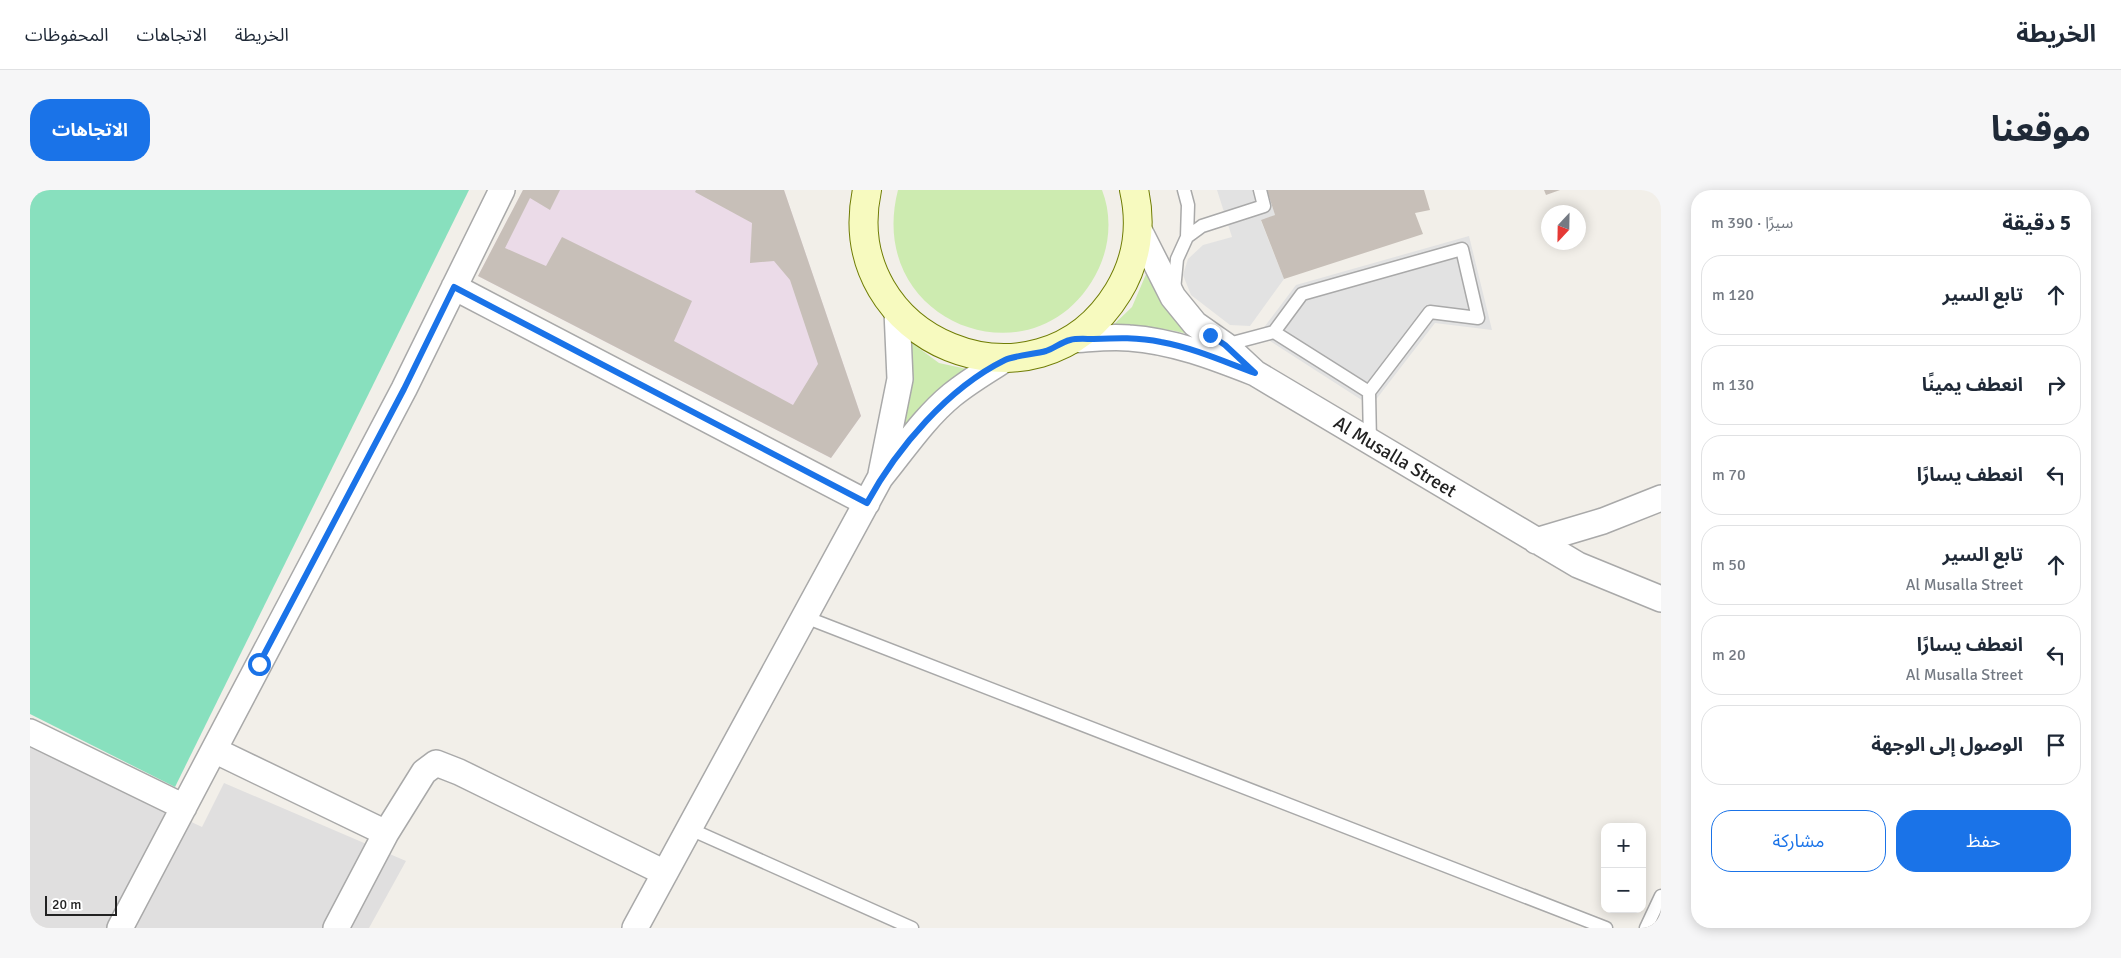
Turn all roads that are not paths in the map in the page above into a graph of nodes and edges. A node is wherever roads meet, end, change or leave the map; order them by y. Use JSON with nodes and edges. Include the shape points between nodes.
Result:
{"nodes":[{"id":1,"x":502,"y":190,"type":"edge"},
{"id":2,"x":1134,"y":190,"type":"edge"},
{"id":3,"x":1184,"y":190,"type":"edge"},
{"id":4,"x":1260,"y":190,"type":"edge"},
{"id":5,"x":861,"y":194,"type":"edge"},
{"id":6,"x":1138,"y":228,"type":"junction"},
{"id":7,"x":1187,"y":237,"type":"junction"},
{"id":8,"x":454,"y":287,"type":"junction"},
{"id":9,"x":1173,"y":298,"type":"junction"},
{"id":10,"x":897,"y":311,"type":"junction"},
{"id":11,"x":1274,"y":332,"type":"junction"},
{"id":12,"x":1071,"y":340,"type":"junction"},
{"id":13,"x":1225,"y":345,"type":"junction"},
{"id":14,"x":1007,"y":358,"type":"junction"},
{"id":15,"x":1255,"y":373,"type":"junction"},
{"id":16,"x":1369,"y":392,"type":"junction"},
{"id":17,"x":1370,"y":442,"type":"junction"},
{"id":18,"x":880,"y":478,"type":"junction"},
{"id":19,"x":1661,"y":498,"type":"edge"},
{"id":20,"x":867,"y":503,"type":"junction"},
{"id":21,"x":1536,"y":541,"type":"junction"},
{"id":22,"x":1661,"y":599,"type":"edge"},
{"id":23,"x":805,"y":617,"type":"junction"},
{"id":24,"x":30,"y":732,"type":"edge"},
{"id":25,"x":214,"y":750,"type":"junction"},
{"id":26,"x":184,"y":807,"type":"junction"},
{"id":27,"x":690,"y":829,"type":"junction"},
{"id":28,"x":386,"y":833,"type":"junction"},
{"id":29,"x":665,"y":873,"type":"junction"},
{"id":30,"x":1661,"y":896,"type":"edge"},
{"id":31,"x":883,"y":915,"type":"junction"},
{"id":32,"x":120,"y":928,"type":"edge"},
{"id":33,"x":336,"y":928,"type":"edge"},
{"id":34,"x":635,"y":928,"type":"edge"},
{"id":35,"x":886,"y":928,"type":"edge"},
{"id":36,"x":912,"y":928,"type":"edge"},
{"id":37,"x":1606,"y":928,"type":"edge"},
{"id":38,"x":1646,"y":928,"type":"edge"}],
"edges":[{"from":1,"to":8,"type":"street"},
{"from":2,"to":6,"type":"street"},
{"from":3,"to":7,"type":"lane","via":[[1188,205]]},
{"from":4,"to":7,"type":"lane","via":[[1264,206],[1202,226]]},
{"from":5,"to":10,"type":"street","via":[[864,241],[869,260],[885,296]]},
{"from":6,"to":9,"type":"street","name":"Al Musalla Street"},
{"from":6,"to":12,"type":"street","via":[[1134,254],[1111,304],[1093,324]]},
{"from":7,"to":9,"type":"lane","via":[[1177,259]]},
{"from":8,"to":20,"type":"street"},
{"from":8,"to":25,"type":"street","via":[[404,389]]},
{"from":9,"to":13,"type":"street","name":"Al Musalla Street","via":[[1195,324]]},
{"from":10,"to":14,"type":"street","via":[[914,328],[958,352]]},
{"from":10,"to":18,"type":"street","via":[[900,379]]},
{"from":11,"to":13,"type":"lane"},
{"from":11,"to":16,"type":"lane"},
{"from":11,"to":16,"type":"lane","via":[[1302,294],[1462,249],[1478,318],[1430,312]]},
{"from":12,"to":14,"type":"street","via":[[1036,354]]},
{"from":12,"to":15,"type":"street","name":"Al Musalla Street","via":[[1127,338],[1162,342],[1206,354]]},
{"from":13,"to":15,"type":"street","name":"Al Musalla Street"},
{"from":14,"to":18,"type":"street","via":[[951,396],[923,424]]},
{"from":15,"to":17,"type":"street","name":"Al Musalla Street"},
{"from":16,"to":17,"type":"lane"},
{"from":17,"to":21,"type":"street","name":"Al Musalla Street"},
{"from":18,"to":20,"type":"street"},
{"from":19,"to":21,"type":"street","via":[[1603,521]]},
{"from":20,"to":23,"type":"street"},
{"from":21,"to":22,"type":"street","name":"Al Musalla Street","via":[[1578,564]]},
{"from":23,"to":27,"type":"street"},
{"from":23,"to":37,"type":"lane"},
{"from":24,"to":26,"type":"street"},
{"from":25,"to":26,"type":"street"},
{"from":25,"to":28,"type":"street"},
{"from":26,"to":32,"type":"street"},
{"from":27,"to":29,"type":"street"},
{"from":27,"to":31,"type":"lane"},
{"from":28,"to":29,"type":"street","via":[[424,772],[436,763]]},
{"from":28,"to":33,"type":"street"},
{"from":29,"to":34,"type":"street"},
{"from":30,"to":38,"type":"lane"},
{"from":31,"to":35,"type":"lane"},
{"from":31,"to":36,"type":"lane"}]}
